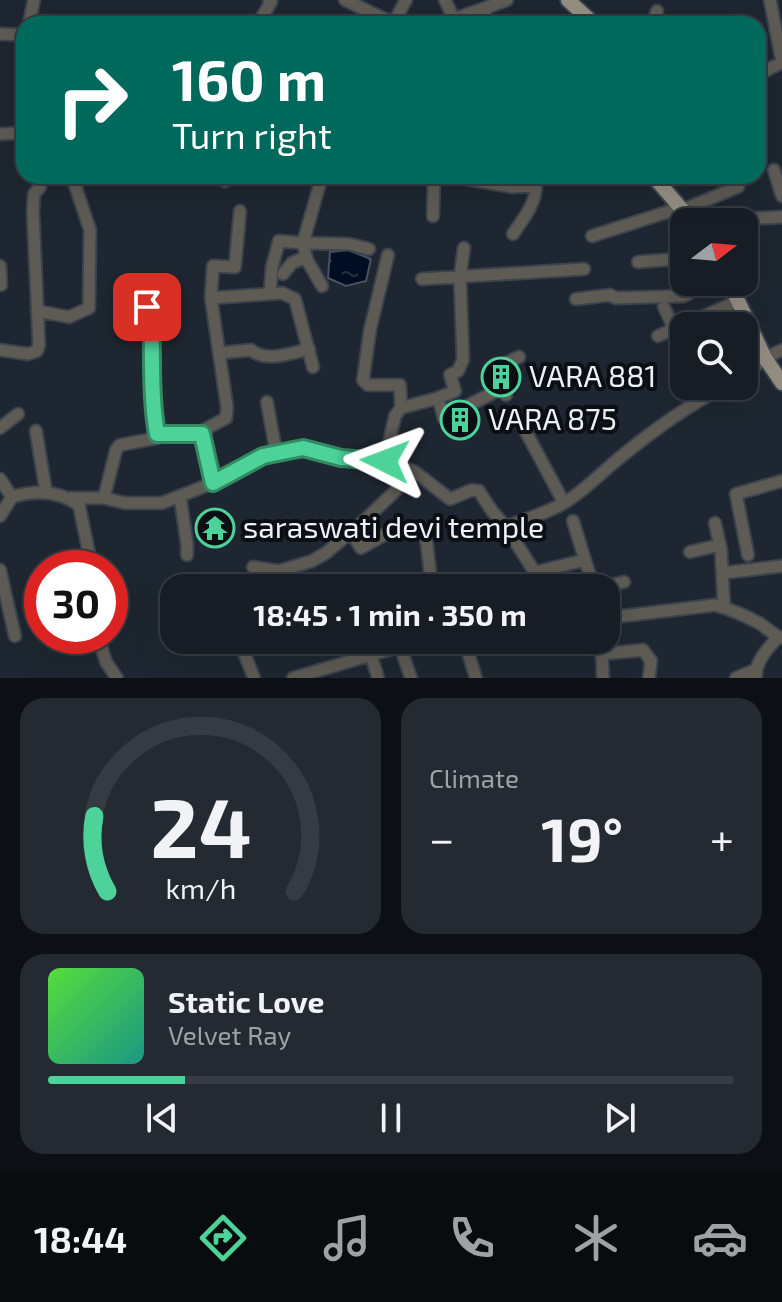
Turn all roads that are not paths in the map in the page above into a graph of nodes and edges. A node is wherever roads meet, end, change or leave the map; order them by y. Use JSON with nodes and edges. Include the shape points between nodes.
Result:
{"nodes":[{"id":1,"x":345,"y":0,"type":"edge"},
{"id":2,"x":507,"y":0,"type":"edge"},
{"id":3,"x":568,"y":0,"type":"edge"},
{"id":4,"x":770,"y":0,"type":"edge"},
{"id":5,"x":485,"y":8,"type":"junction"},
{"id":6,"x":657,"y":11,"type":"dead end"},
{"id":7,"x":378,"y":16,"type":"edge"},
{"id":8,"x":463,"y":16,"type":"edge"},
{"id":9,"x":486,"y":16,"type":"edge"},
{"id":10,"x":585,"y":16,"type":"edge"},
{"id":11,"x":655,"y":16,"type":"edge"},
{"id":12,"x":782,"y":62,"type":"edge"},
{"id":13,"x":774,"y":170,"type":"dead end"},
{"id":14,"x":40,"y":184,"type":"edge"},
{"id":15,"x":75,"y":184,"type":"edge"},
{"id":16,"x":320,"y":184,"type":"edge"},
{"id":17,"x":434,"y":184,"type":"edge"},
{"id":18,"x":503,"y":184,"type":"edge"},
{"id":19,"x":522,"y":184,"type":"edge"},
{"id":20,"x":536,"y":184,"type":"edge"},
{"id":21,"x":660,"y":184,"type":"edge"},
{"id":22,"x":737,"y":184,"type":"edge"},
{"id":23,"x":782,"y":196,"type":"edge"},
{"id":24,"x":680,"y":208,"type":"edge"},
{"id":25,"x":684,"y":208,"type":"edge"},
{"id":26,"x":240,"y":211,"type":"dead end"},
{"id":27,"x":670,"y":212,"type":"edge"},
{"id":28,"x":433,"y":216,"type":"dead end"},
{"id":29,"x":782,"y":217,"type":"edge"},
{"id":30,"x":758,"y":218,"type":"edge"},
{"id":31,"x":513,"y":234,"type":"dead end"},
{"id":32,"x":592,"y":236,"type":"dead end"},
{"id":33,"x":303,"y":243,"type":"junction"},
{"id":34,"x":464,"y":248,"type":"dead end"},
{"id":35,"x":369,"y":249,"type":"dead end"},
{"id":36,"x":388,"y":255,"type":"dead end"},
{"id":37,"x":306,"y":257,"type":"junction"},
{"id":38,"x":670,"y":259,"type":"edge"},
{"id":39,"x":638,"y":262,"type":"dead end"},
{"id":40,"x":0,"y":266,"type":"edge"},
{"id":41,"x":584,"y":269,"type":"dead end"},
{"id":42,"x":283,"y":274,"type":"dead end"},
{"id":43,"x":460,"y":276,"type":"junction"},
{"id":44,"x":422,"y":279,"type":"dead end"},
{"id":45,"x":1,"y":285,"type":"edge"},
{"id":46,"x":322,"y":286,"type":"dead end"},
{"id":47,"x":270,"y":293,"type":"junction"},
{"id":48,"x":684,"y":296,"type":"edge"},
{"id":49,"x":736,"y":296,"type":"edge"},
{"id":50,"x":211,"y":298,"type":"junction"},
{"id":51,"x":576,"y":299,"type":"dead end"},
{"id":52,"x":738,"y":301,"type":"junction"},
{"id":53,"x":132,"y":302,"type":"dead end"},
{"id":54,"x":664,"y":307,"type":"dead end"},
{"id":55,"x":37,"y":311,"type":"junction"},
{"id":56,"x":713,"y":312,"type":"edge"},
{"id":57,"x":670,"y":320,"type":"edge"},
{"id":58,"x":670,"y":331,"type":"edge"},
{"id":59,"x":658,"y":336,"type":"dead end"},
{"id":60,"x":309,"y":349,"type":"junction"},
{"id":61,"x":0,"y":350,"type":"edge"},
{"id":62,"x":782,"y":350,"type":"edge"},
{"id":63,"x":219,"y":353,"type":"junction"},
{"id":64,"x":519,"y":357,"type":"dead end"},
{"id":65,"x":765,"y":358,"type":"junction"},
{"id":66,"x":758,"y":364,"type":"edge"},
{"id":67,"x":313,"y":367,"type":"dead end"},
{"id":68,"x":782,"y":383,"type":"edge"},
{"id":69,"x":438,"y":398,"type":"junction"},
{"id":70,"x":697,"y":400,"type":"edge"},
{"id":71,"x":267,"y":402,"type":"dead end"},
{"id":72,"x":401,"y":408,"type":"junction"},
{"id":73,"x":18,"y":414,"type":"dead end"},
{"id":74,"x":519,"y":419,"type":"dead end"},
{"id":75,"x":0,"y":428,"type":"edge"},
{"id":76,"x":36,"y":431,"type":"dead end"},
{"id":77,"x":157,"y":434,"type":"junction"},
{"id":78,"x":202,"y":434,"type":"junction"},
{"id":79,"x":276,"y":452,"type":"junction"},
{"id":80,"x":385,"y":461,"type":"junction"},
{"id":81,"x":415,"y":472,"type":"junction"},
{"id":82,"x":0,"y":479,"type":"edge"},
{"id":83,"x":782,"y":481,"type":"edge"},
{"id":84,"x":213,"y":483,"type":"junction"},
{"id":85,"x":46,"y":492,"type":"junction"},
{"id":86,"x":180,"y":496,"type":"junction"},
{"id":87,"x":12,"y":497,"type":"junction"},
{"id":88,"x":70,"y":498,"type":"junction"},
{"id":89,"x":104,"y":498,"type":"junction"},
{"id":90,"x":564,"y":503,"type":"junction"},
{"id":91,"x":0,"y":516,"type":"edge"},
{"id":92,"x":573,"y":521,"type":"dead end"},
{"id":93,"x":715,"y":523,"type":"dead end"},
{"id":94,"x":506,"y":527,"type":"junction"},
{"id":95,"x":391,"y":531,"type":"dead end"},
{"id":96,"x":351,"y":532,"type":"junction"},
{"id":97,"x":426,"y":537,"type":"dead end"},
{"id":98,"x":720,"y":545,"type":"junction"},
{"id":99,"x":88,"y":550,"type":"edge"},
{"id":100,"x":690,"y":552,"type":"dead end"},
{"id":101,"x":187,"y":555,"type":"dead end"},
{"id":102,"x":748,"y":555,"type":"dead end"},
{"id":103,"x":585,"y":560,"type":"junction"},
{"id":104,"x":782,"y":566,"type":"edge"},
{"id":105,"x":253,"y":567,"type":"dead end"},
{"id":106,"x":0,"y":570,"type":"edge"},
{"id":107,"x":722,"y":573,"type":"junction"},
{"id":108,"x":430,"y":574,"type":"edge"},
{"id":109,"x":590,"y":574,"type":"edge"},
{"id":110,"x":624,"y":582,"type":"dead end"},
{"id":111,"x":620,"y":583,"type":"edge"},
{"id":112,"x":724,"y":607,"type":"junction"},
{"id":113,"x":620,"y":616,"type":"edge"},
{"id":114,"x":15,"y":636,"type":"dead end"},
{"id":115,"x":780,"y":638,"type":"edge"},
{"id":116,"x":620,"y":652,"type":"edge"},
{"id":117,"x":104,"y":654,"type":"edge"},
{"id":118,"x":245,"y":654,"type":"edge"},
{"id":119,"x":365,"y":654,"type":"edge"},
{"id":120,"x":376,"y":654,"type":"edge"},
{"id":121,"x":403,"y":654,"type":"edge"},
{"id":122,"x":468,"y":654,"type":"edge"},
{"id":123,"x":602,"y":654,"type":"edge"},
{"id":124,"x":327,"y":673,"type":"edge"},
{"id":125,"x":756,"y":674,"type":"edge"},
{"id":126,"x":117,"y":678,"type":"edge"},
{"id":127,"x":254,"y":678,"type":"edge"},
{"id":128,"x":293,"y":678,"type":"edge"},
{"id":129,"x":378,"y":678,"type":"edge"},
{"id":130,"x":411,"y":678,"type":"edge"},
{"id":131,"x":476,"y":678,"type":"edge"},
{"id":132,"x":603,"y":678,"type":"edge"},
{"id":133,"x":649,"y":678,"type":"edge"},
{"id":134,"x":736,"y":678,"type":"edge"}],
"edges":[{"from":1,"to":7,"type":"street"},
{"from":2,"to":5,"type":"street"},
{"from":3,"to":10,"type":"main road"},
{"from":4,"to":12,"type":"street"},
{"from":5,"to":8,"type":"street"},
{"from":5,"to":9,"type":"street"},
{"from":6,"to":11,"type":"street"},
{"from":13,"to":23,"type":"street"},
{"from":14,"to":55,"type":"street","via":[[33,212]]},
{"from":15,"to":55,"type":"street","via":[[90,230],[89,308],[69,317]]},
{"from":16,"to":33,"type":"street"},
{"from":17,"to":28,"type":"street"},
{"from":18,"to":19,"type":"street"},
{"from":20,"to":31,"type":"street","via":[[530,208]]},
{"from":21,"to":24,"type":"main road"},
{"from":22,"to":25,"type":"street"},
{"from":26,"to":50,"type":"street","via":[[235,267],[213,266]]},
{"from":27,"to":32,"type":"street"},
{"from":29,"to":30,"type":"street"},
{"from":33,"to":35,"type":"street"},
{"from":33,"to":37,"type":"street"},
{"from":33,"to":47,"type":"street","via":[[279,241]]},
{"from":34,"to":43,"type":"street"},
{"from":36,"to":72,"type":"street","via":[[363,380],[368,385],[400,385]]},
{"from":37,"to":42,"type":"street"},
{"from":37,"to":46,"type":"street"},
{"from":38,"to":39,"type":"street"},
{"from":40,"to":45,"type":"street"},
{"from":41,"to":43,"type":"street"},
{"from":43,"to":44,"type":"street"},
{"from":43,"to":69,"type":"street","via":[[463,360],[450,375],[455,391]]},
{"from":47,"to":50,"type":"street"},
{"from":47,"to":60,"type":"street","via":[[295,299]]},
{"from":48,"to":51,"type":"street"},
{"from":49,"to":52,"type":"main road"},
{"from":50,"to":63,"type":"street"},
{"from":52,"to":56,"type":"street"},
{"from":52,"to":65,"type":"main road"},
{"from":53,"to":77,"type":"street","via":[[147,307],[151,315]]},
{"from":54,"to":57,"type":"street"},
{"from":55,"to":61,"type":"street","via":[[37,351]]},
{"from":58,"to":59,"type":"street"},
{"from":60,"to":63,"type":"street","via":[[270,357],[251,350]]},
{"from":60,"to":67,"type":"street"},
{"from":62,"to":65,"type":"street"},
{"from":63,"to":78,"type":"street","via":[[227,414]]},
{"from":64,"to":69,"type":"street","via":[[506,363],[512,379],[504,391],[444,418]]},
{"from":65,"to":66,"type":"street"},
{"from":65,"to":68,"type":"main road"},
{"from":69,"to":72,"type":"street"},
{"from":70,"to":90,"type":"street"},
{"from":71,"to":79,"type":"street"},
{"from":72,"to":80,"type":"street"},
{"from":73,"to":75,"type":"street"},
{"from":74,"to":90,"type":"street"},
{"from":76,"to":85,"type":"street"},
{"from":77,"to":78,"type":"street"},
{"from":77,"to":89,"type":"street","via":[[120,445]]},
{"from":78,"to":84,"type":"street"},
{"from":79,"to":80,"type":"street","via":[[303,448]]},
{"from":79,"to":84,"type":"street"},
{"from":80,"to":81,"type":"street"},
{"from":81,"to":94,"type":"street","via":[[450,499],[479,491]]},
{"from":81,"to":96,"type":"street"},
{"from":82,"to":87,"type":"street"},
{"from":83,"to":102,"type":"street","via":[[736,494]]},
{"from":84,"to":86,"type":"street"},
{"from":85,"to":87,"type":"street"},
{"from":85,"to":88,"type":"street"},
{"from":86,"to":89,"type":"street","via":[[162,503]]},
{"from":86,"to":101,"type":"street"},
{"from":87,"to":91,"type":"street"},
{"from":88,"to":89,"type":"street"},
{"from":88,"to":99,"type":"street","via":[[79,505]]},
{"from":90,"to":94,"type":"street"},
{"from":92,"to":103,"type":"street"},
{"from":93,"to":98,"type":"street"},
{"from":94,"to":103,"type":"street","via":[[534,571]]},
{"from":95,"to":96,"type":"street","via":[[361,548]]},
{"from":96,"to":105,"type":"street","via":[[312,561],[279,571]]},
{"from":97,"to":108,"type":"street"},
{"from":98,"to":100,"type":"street"},
{"from":98,"to":107,"type":"street"},
{"from":103,"to":109,"type":"street"},
{"from":104,"to":107,"type":"street"},
{"from":106,"to":114,"type":"street"},
{"from":107,"to":112,"type":"street"},
{"from":110,"to":111,"type":"street"},
{"from":112,"to":113,"type":"street"},
{"from":112,"to":115,"type":"street"},
{"from":115,"to":125,"type":"street","via":[[763,655]]},
{"from":116,"to":133,"type":"street","via":[[643,650],[651,661]]},
{"from":117,"to":126,"type":"street"},
{"from":118,"to":127,"type":"street"},
{"from":119,"to":124,"type":"street"},
{"from":120,"to":129,"type":"street"},
{"from":121,"to":130,"type":"street"},
{"from":122,"to":131,"type":"street"},
{"from":123,"to":132,"type":"street"},
{"from":124,"to":128,"type":"street"},
{"from":125,"to":134,"type":"street"}]}
